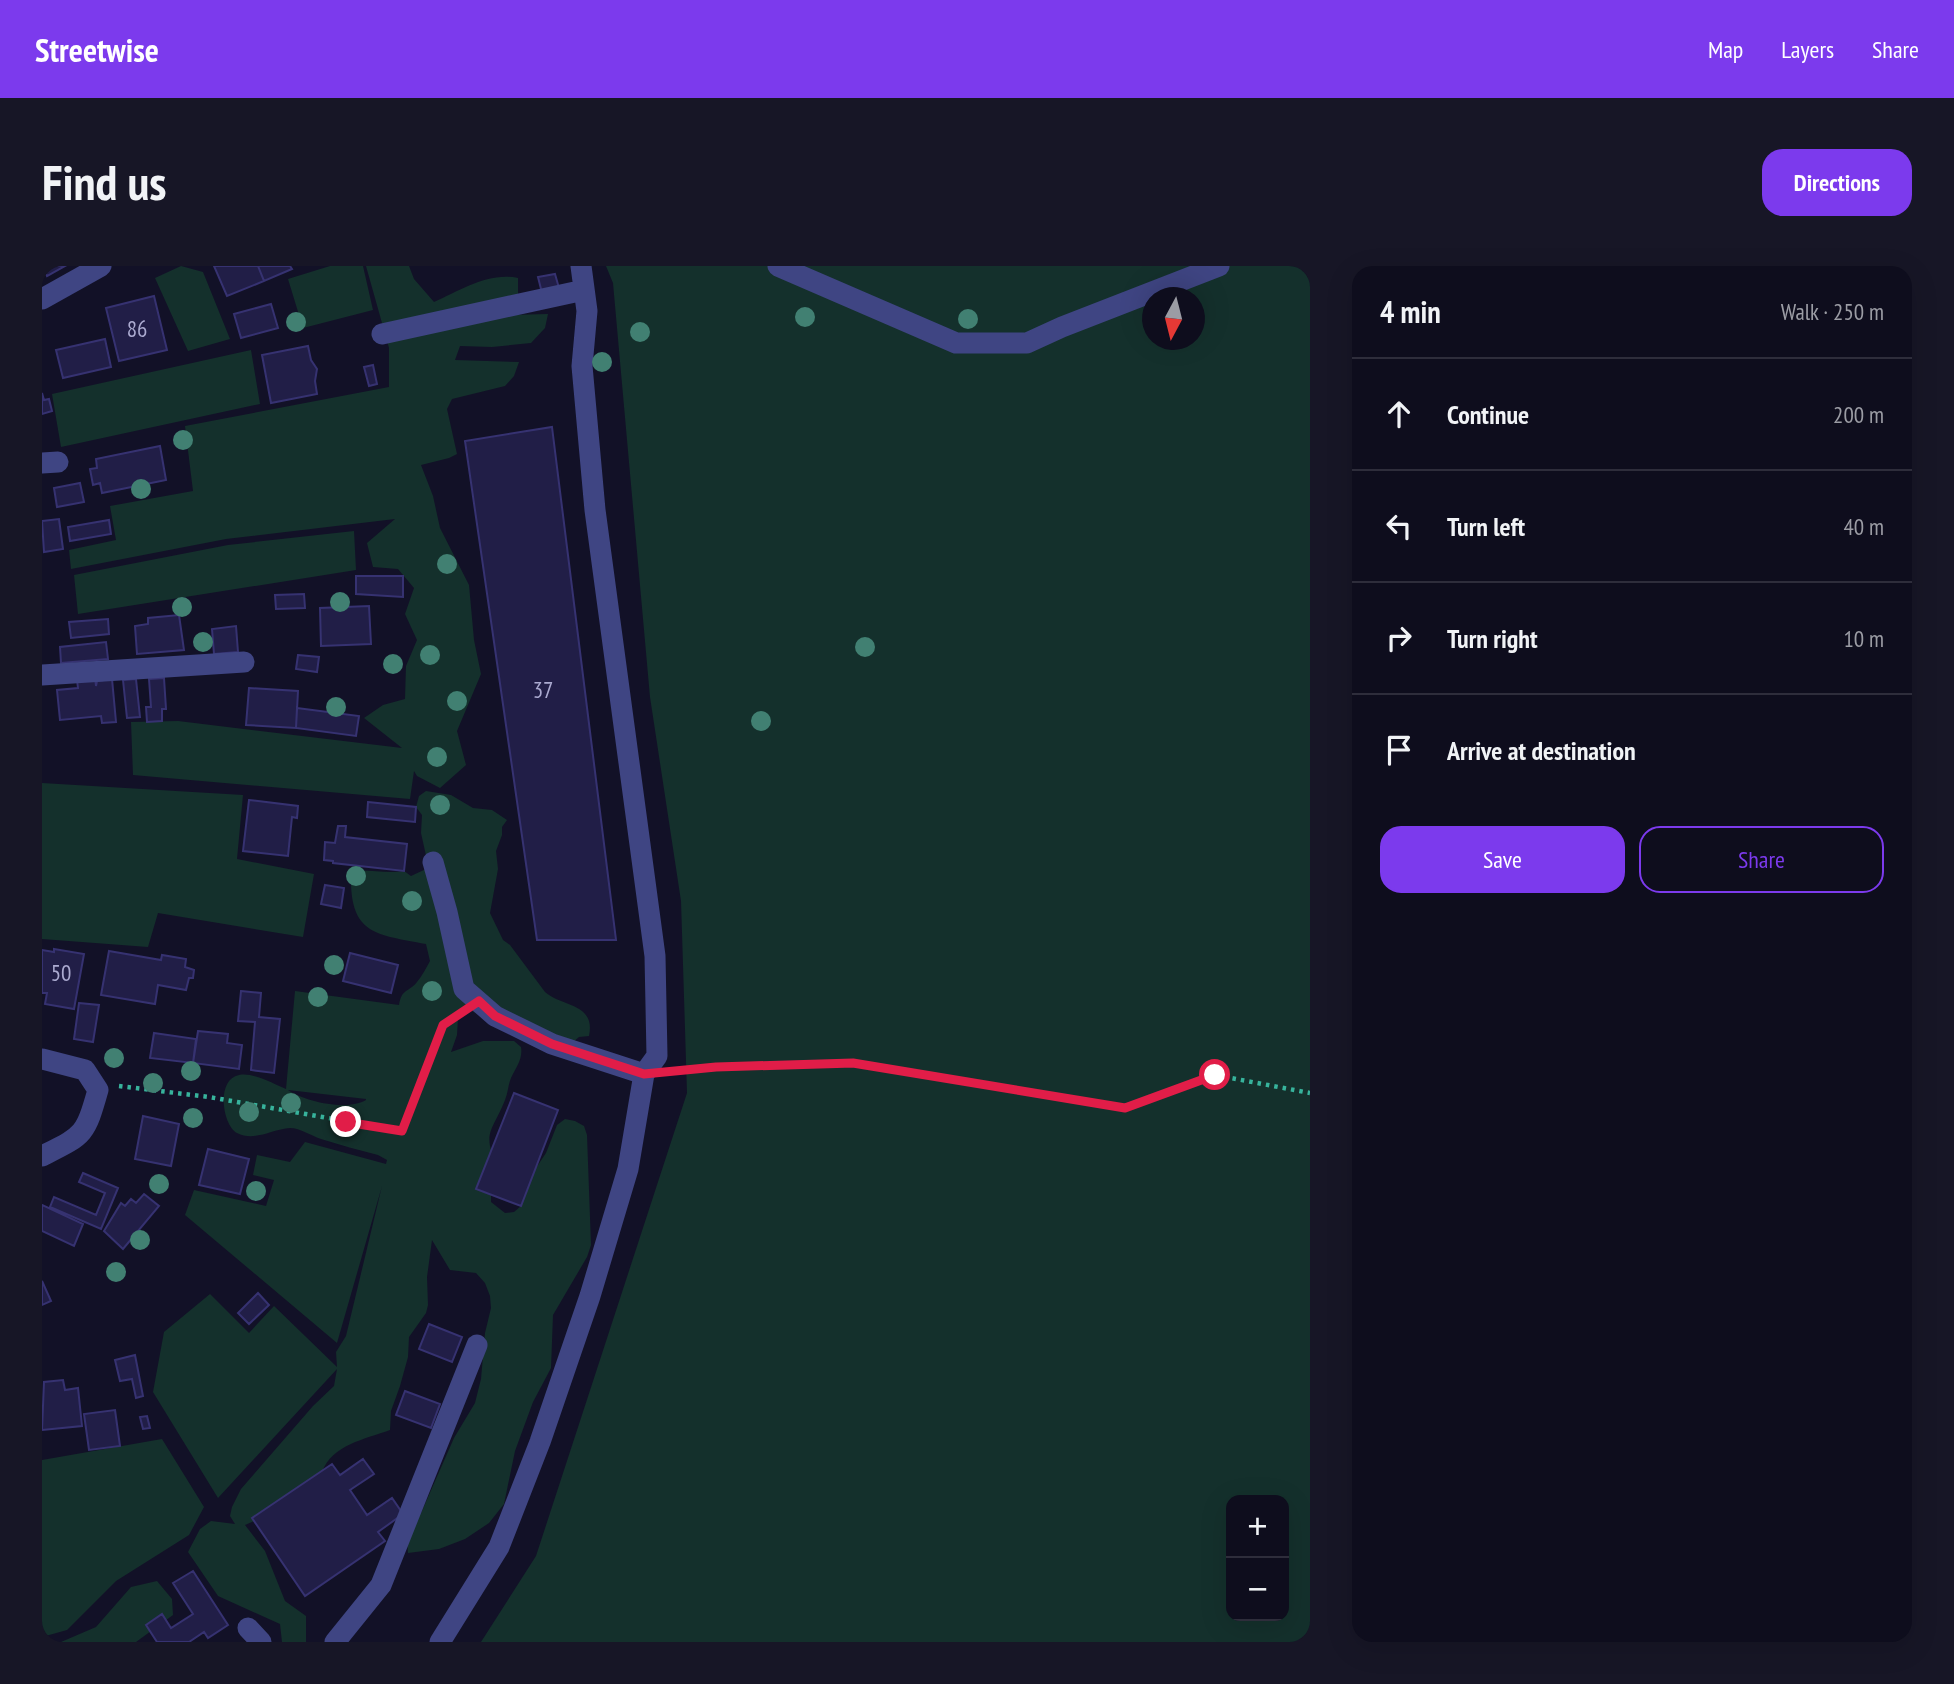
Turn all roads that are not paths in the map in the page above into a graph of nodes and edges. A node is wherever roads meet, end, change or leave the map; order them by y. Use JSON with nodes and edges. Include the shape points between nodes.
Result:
{"nodes":[{"id":1,"x":101,"y":266,"type":"edge"},
{"id":2,"x":581,"y":266,"type":"edge"},
{"id":3,"x":778,"y":266,"type":"edge"},
{"id":4,"x":1219,"y":266,"type":"edge"},
{"id":5,"x":584,"y":290,"type":"junction"},
{"id":6,"x":42,"y":299,"type":"edge"},
{"id":7,"x":382,"y":334,"type":"dead end"},
{"id":8,"x":244,"y":662,"type":"dead end"},
{"id":9,"x":42,"y":675,"type":"edge"},
{"id":10,"x":433,"y":862,"type":"dead end"},
{"id":11,"x":42,"y":1059,"type":"edge"},
{"id":12,"x":644,"y":1074,"type":"junction"},
{"id":13,"x":42,"y":1156,"type":"edge"},
{"id":14,"x":477,"y":1345,"type":"dead end"},
{"id":15,"x":335,"y":1642,"type":"edge"},
{"id":16,"x":440,"y":1642,"type":"edge"}],
"edges":[{"from":1,"to":6,"type":"street"},
{"from":2,"to":5,"type":"street"},
{"from":3,"to":4,"type":"street","via":[[956,343],[1027,343]]},
{"from":5,"to":7,"type":"street"},
{"from":5,"to":12,"type":"street","via":[[587,311],[582,366],[595,510],[655,956],[657,1056]]},
{"from":8,"to":9,"type":"street"},
{"from":10,"to":12,"type":"street","via":[[464,989],[495,1016],[552,1044]]},
{"from":11,"to":13,"type":"street","via":[[85,1070],[97,1090],[81,1136]]},
{"from":12,"to":16,"type":"street","via":[[628,1169],[540,1442],[499,1547]]},
{"from":14,"to":15,"type":"street","via":[[380,1585]]}]}
